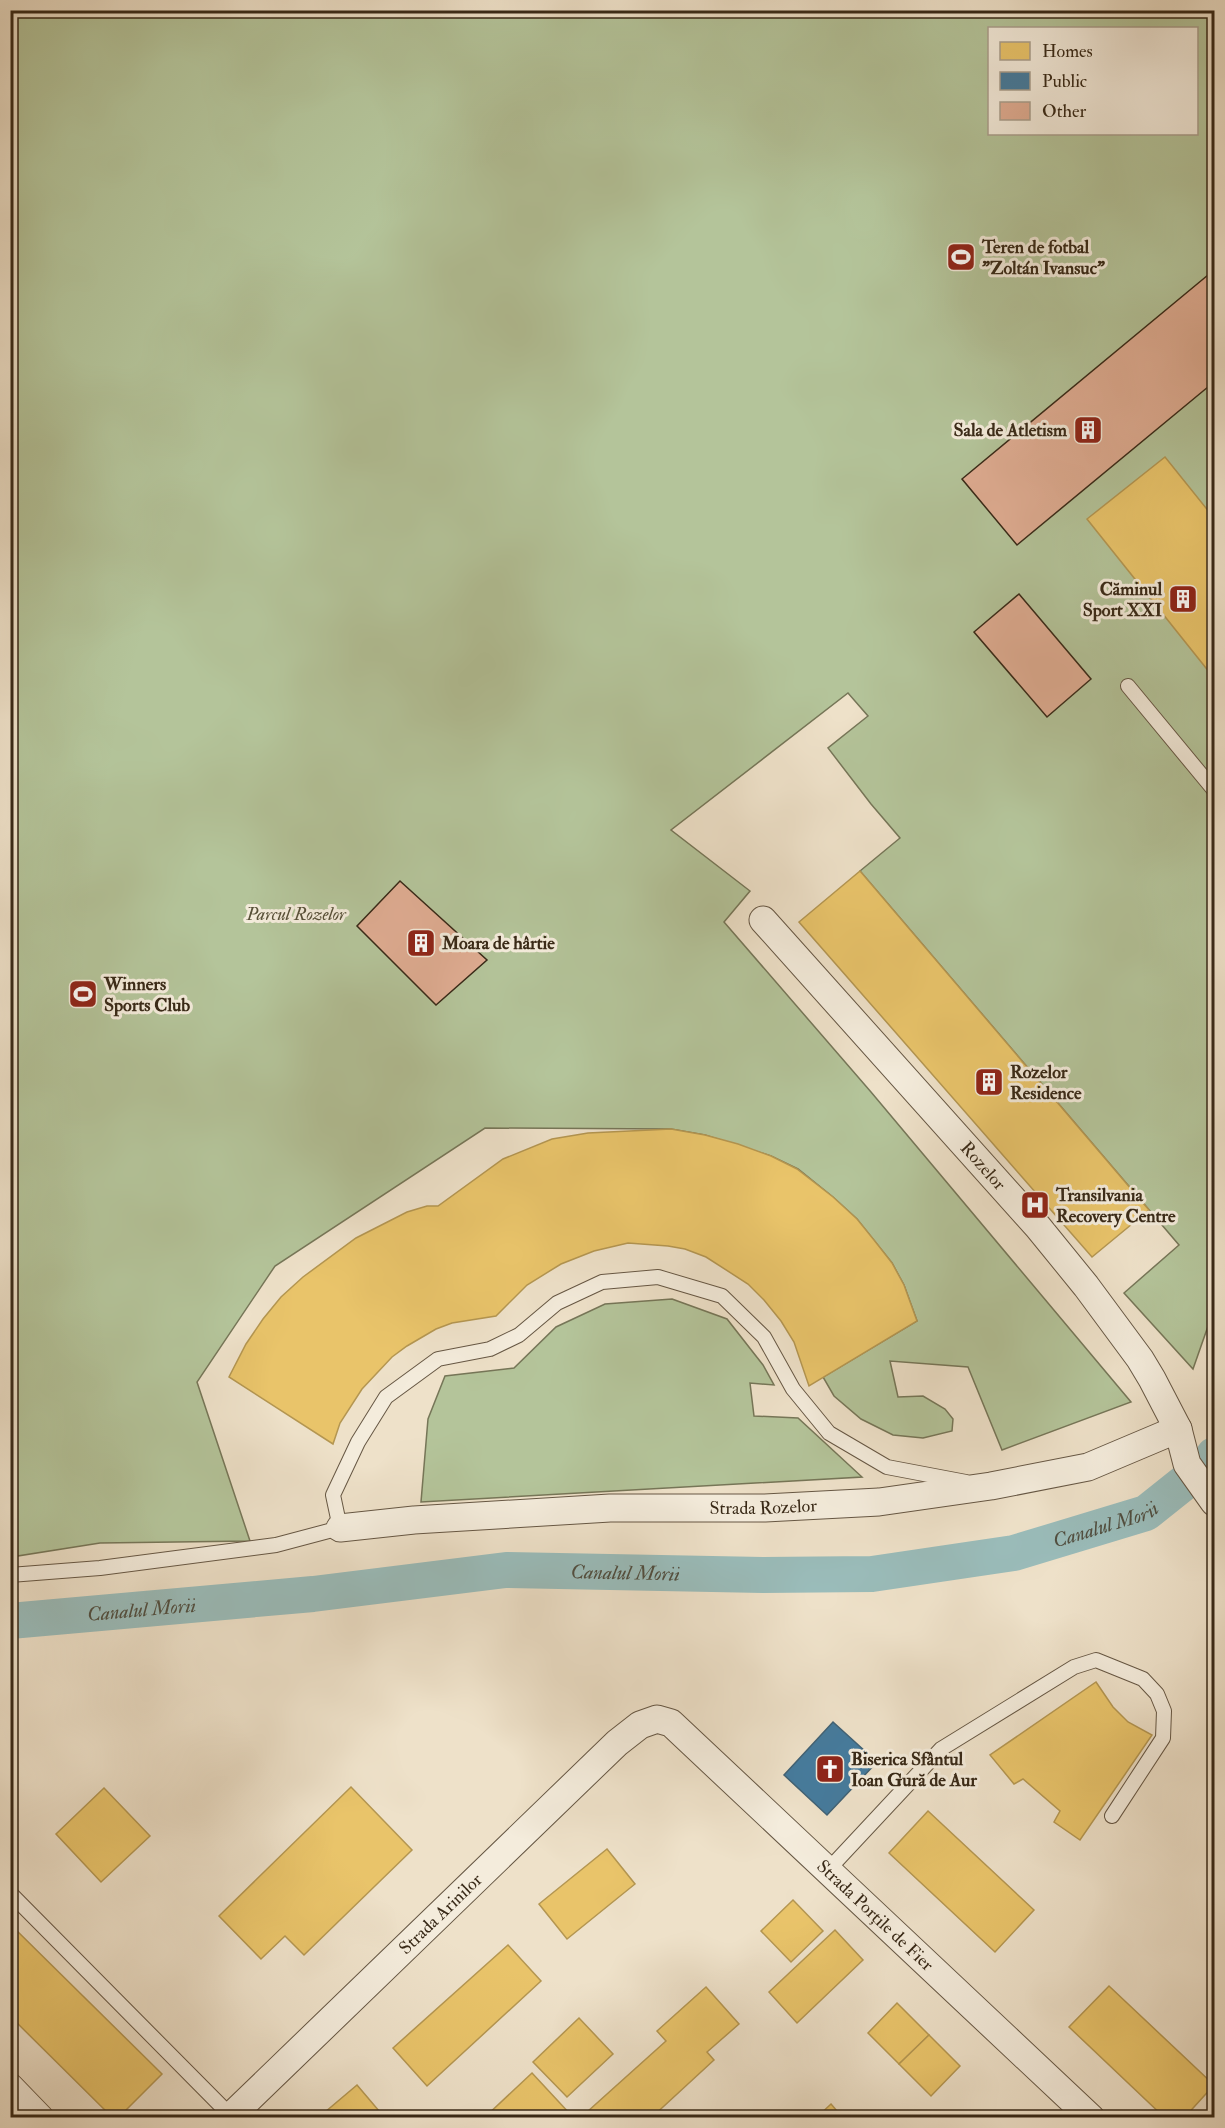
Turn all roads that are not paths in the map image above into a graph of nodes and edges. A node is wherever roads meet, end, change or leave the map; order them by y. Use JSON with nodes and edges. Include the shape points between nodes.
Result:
{"nodes":[{"id":1,"x":1128,"y":686,"type":"dead end"},
{"id":2,"x":1215,"y":790,"type":"edge"},
{"id":3,"x":763,"y":920,"type":"dead end"},
{"id":4,"x":1178,"y":1429,"type":"junction"},
{"id":5,"x":992,"y":1486,"type":"junction"},
{"id":6,"x":1215,"y":1502,"type":"edge"},
{"id":7,"x":340,"y":1528,"type":"junction"},
{"id":8,"x":10,"y":1575,"type":"edge"},
{"id":9,"x":657,"y":1719,"type":"joint"},
{"id":10,"x":1112,"y":1816,"type":"dead end"},
{"id":11,"x":828,"y":1870,"type":"junction"},
{"id":12,"x":10,"y":1893,"type":"edge"},
{"id":13,"x":10,"y":2087,"type":"edge"},
{"id":14,"x":230,"y":2117,"type":"edge"},
{"id":15,"x":40,"y":2118,"type":"edge"},
{"id":16,"x":1091,"y":2118,"type":"edge"}],
"edges":[{"from":1,"to":2,"type":"lane"},
{"from":3,"to":4,"type":"street","name":"Rozelor","via":[[1052,1243],[1140,1359]]},
{"from":4,"to":5,"type":"street","name":"Strada Rozelor","via":[[1088,1467]]},
{"from":4,"to":6,"type":"street","name":"Rozelor","via":[[1188,1464]]},
{"from":5,"to":7,"type":"street","name":"Strada Rozelor","via":[[879,1502],[765,1508],[610,1508]]},
{"from":5,"to":7,"type":"lane","via":[[887,1467],[829,1433],[793,1389],[764,1337],[722,1296],[658,1278],[602,1282],[557,1303],[519,1335],[500,1344],[438,1359],[386,1397],[358,1442],[333,1495]]},
{"from":7,"to":8,"type":"lane","via":[[276,1545],[100,1568]]},
{"from":9,"to":11,"type":"street","name":"Strada Porțile de Fier","via":[[671,1723]]},
{"from":9,"to":14,"type":"street","name":"Strada Arinilor","via":[[640,1725],[617,1743]]},
{"from":10,"to":11,"type":"lane","via":[[1163,1738],[1164,1711],[1157,1694],[1143,1679],[1096,1660],[1074,1667],[941,1749]]},
{"from":11,"to":16,"type":"street","name":"Strada Porțile de Fier"},
{"from":12,"to":14,"type":"lane"},
{"from":13,"to":15,"type":"street"}]}
